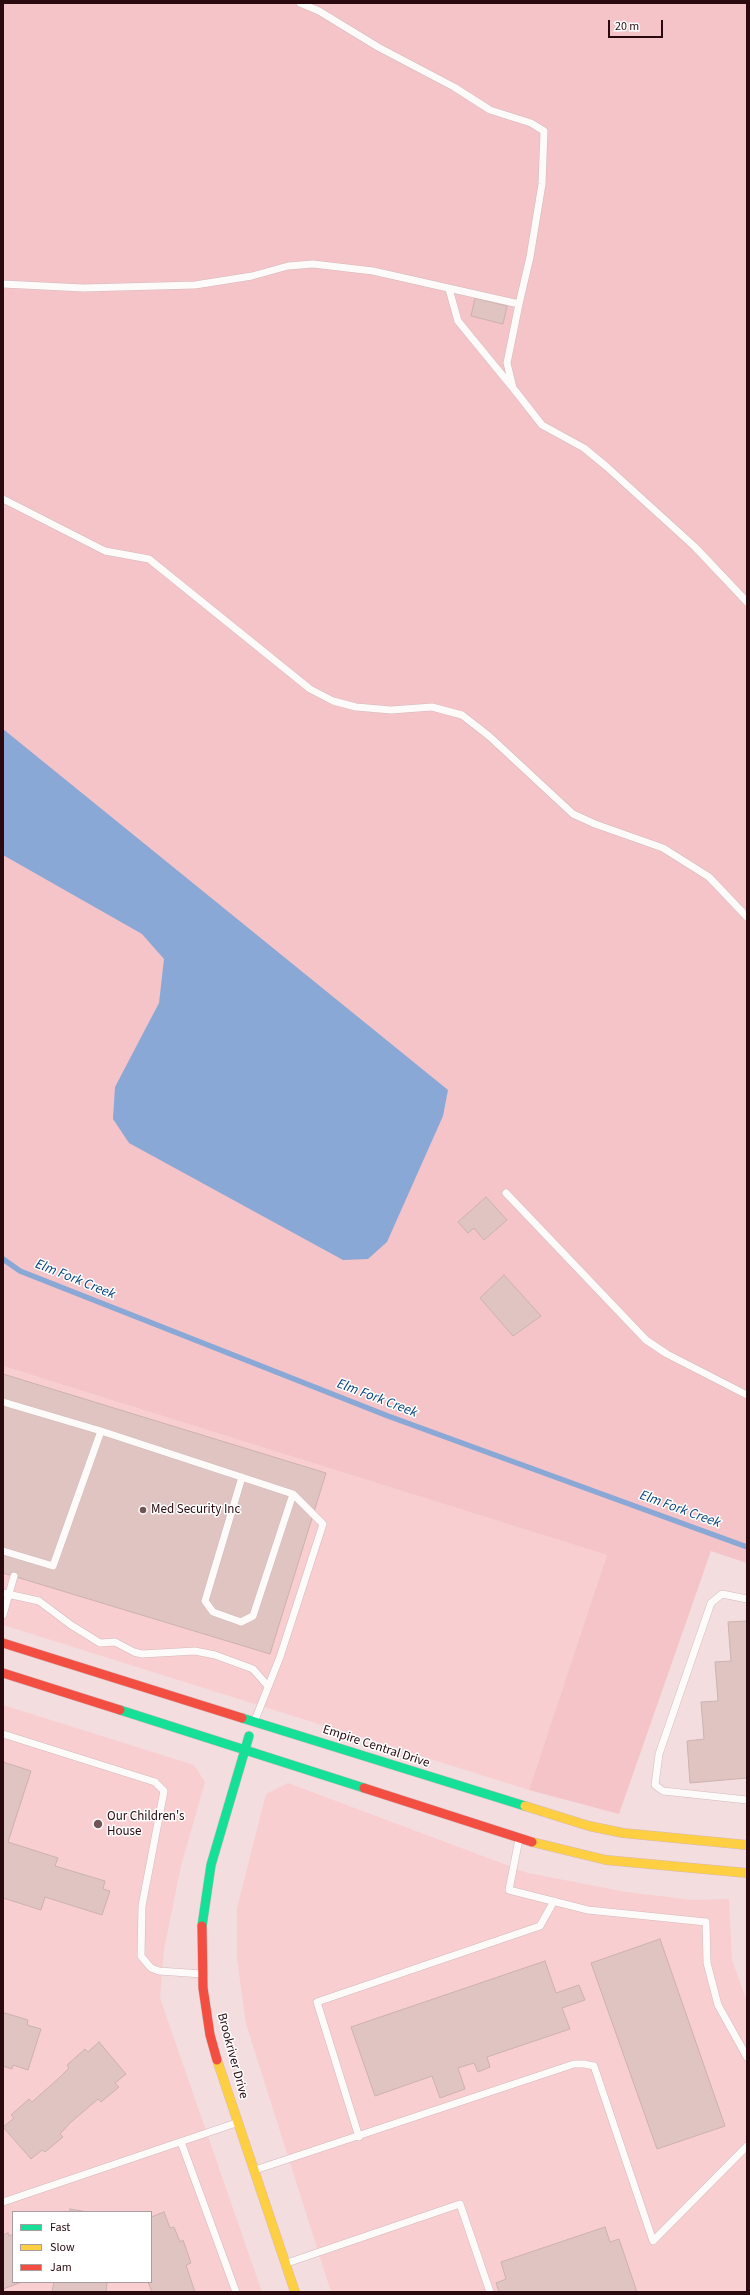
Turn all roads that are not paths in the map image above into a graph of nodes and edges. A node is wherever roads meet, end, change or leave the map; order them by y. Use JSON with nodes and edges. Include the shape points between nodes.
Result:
{"nodes":[{"id":1,"x":300,"y":3,"type":"edge"},
{"id":2,"x":3,"y":284,"type":"edge"},
{"id":3,"x":449,"y":289,"type":"junction"},
{"id":4,"x":519,"y":304,"type":"junction"},
{"id":5,"x":513,"y":388,"type":"junction"},
{"id":6,"x":3,"y":499,"type":"edge"},
{"id":7,"x":747,"y":602,"type":"edge"},
{"id":8,"x":747,"y":917,"type":"edge"},
{"id":9,"x":506,"y":1192,"type":"dead end"},
{"id":10,"x":747,"y":1395,"type":"edge"},
{"id":11,"x":3,"y":1402,"type":"edge"},
{"id":12,"x":101,"y":1431,"type":"junction"},
{"id":13,"x":242,"y":1477,"type":"junction"},
{"id":14,"x":293,"y":1494,"type":"junction"},
{"id":15,"x":3,"y":1551,"type":"edge"},
{"id":16,"x":14,"y":1576,"type":"dead end"},
{"id":17,"x":6,"y":1594,"type":"edge"},
{"id":18,"x":747,"y":1599,"type":"edge"},
{"id":19,"x":3,"y":1615,"type":"edge"},
{"id":20,"x":3,"y":1643,"type":"edge"},
{"id":21,"x":3,"y":1673,"type":"edge"},
{"id":22,"x":267,"y":1685,"type":"junction"},
{"id":23,"x":254,"y":1722,"type":"junction"},
{"id":24,"x":3,"y":1734,"type":"edge"},
{"id":25,"x":244,"y":1749,"type":"junction"},
{"id":26,"x":747,"y":1800,"type":"edge"},
{"id":27,"x":520,"y":1837,"type":"junction"},
{"id":28,"x":747,"y":1845,"type":"edge"},
{"id":29,"x":747,"y":1873,"type":"edge"},
{"id":30,"x":554,"y":1901,"type":"junction"},
{"id":31,"x":202,"y":1974,"type":"junction"},
{"id":32,"x":747,"y":2057,"type":"edge"},
{"id":33,"x":237,"y":2123,"type":"junction"},
{"id":34,"x":359,"y":2137,"type":"junction"},
{"id":35,"x":181,"y":2142,"type":"junction"},
{"id":36,"x":747,"y":2146,"type":"edge"},
{"id":37,"x":253,"y":2171,"type":"junction"},
{"id":38,"x":3,"y":2202,"type":"edge"},
{"id":39,"x":285,"y":2263,"type":"junction"},
{"id":40,"x":236,"y":2292,"type":"edge"},
{"id":41,"x":295,"y":2292,"type":"edge"},
{"id":42,"x":490,"y":2292,"type":"edge"}],
"edges":[{"from":1,"to":4,"type":"lane","via":[[454,87],[490,110],[531,123],[544,131],[542,184]]},
{"from":2,"to":3,"type":"lane","via":[[83,288],[195,285],[246,277],[288,266],[313,264],[373,271]]},
{"from":3,"to":4,"type":"lane"},
{"from":3,"to":5,"type":"lane","via":[[458,321]]},
{"from":4,"to":5,"type":"lane","via":[[507,363]]},
{"from":5,"to":7,"type":"lane","via":[[542,425],[584,448],[608,467],[695,547]]},
{"from":6,"to":8,"type":"lane","via":[[104,551],[149,559],[310,689],[332,701],[356,707],[391,710],[432,707],[462,715],[489,736],[573,814],[664,848],[709,877]]},
{"from":9,"to":10,"type":"lane","via":[[646,1340],[667,1354]]},
{"from":11,"to":12,"type":"lane"},
{"from":12,"to":13,"type":"lane"},
{"from":12,"to":15,"type":"lane","via":[[53,1566]]},
{"from":13,"to":14,"type":"lane"},
{"from":13,"to":14,"type":"lane","via":[[205,1601],[213,1612],[241,1622],[253,1616]]},
{"from":14,"to":22,"type":"lane","via":[[323,1524],[280,1657]]},
{"from":16,"to":17,"type":"lane"},
{"from":17,"to":19,"type":"lane"},
{"from":17,"to":22,"type":"lane","via":[[39,1601],[71,1625],[100,1642],[115,1642],[142,1654],[195,1651],[215,1655],[253,1669]]},
{"from":18,"to":26,"type":"lane","via":[[722,1594],[711,1603],[659,1754],[656,1785],[663,1791]]},
{"from":20,"to":23,"type":"street","name":"Empire Central Drive"},
{"from":21,"to":25,"type":"street"},
{"from":22,"to":23,"type":"lane"},
{"from":23,"to":25,"type":"street","name":"Brookriver Drive"},
{"from":23,"to":28,"type":"street","name":"Empire Central Drive","via":[[589,1826]]},
{"from":24,"to":31,"type":"lane","via":[[155,1782],[164,1791],[142,1906],[141,1956],[152,1968],[159,1971]]},
{"from":25,"to":27,"type":"street"},
{"from":25,"to":31,"type":"street","name":"Brookriver Drive","via":[[210,1865],[202,1926]]},
{"from":27,"to":29,"type":"street","via":[[552,1848],[606,1860]]},
{"from":27,"to":30,"type":"lane","via":[[510,1890]]},
{"from":30,"to":32,"type":"lane","via":[[588,1910],[706,1922],[707,1963],[718,2005]]},
{"from":30,"to":34,"type":"lane","via":[[540,1926],[317,2002]]},
{"from":31,"to":33,"type":"street","name":"Brookriver Drive","via":[[210,2035]]},
{"from":33,"to":35,"type":"lane"},
{"from":33,"to":37,"type":"street","name":"Brookriver Drive"},
{"from":34,"to":36,"type":"lane","via":[[574,2064],[594,2066],[653,2241]]},
{"from":34,"to":37,"type":"lane"},
{"from":35,"to":38,"type":"lane"},
{"from":35,"to":40,"type":"lane"},
{"from":37,"to":39,"type":"street","name":"Brookriver Drive"},
{"from":39,"to":41,"type":"street","name":"Brookriver Drive"},
{"from":39,"to":42,"type":"lane","via":[[460,2204]]}]}
